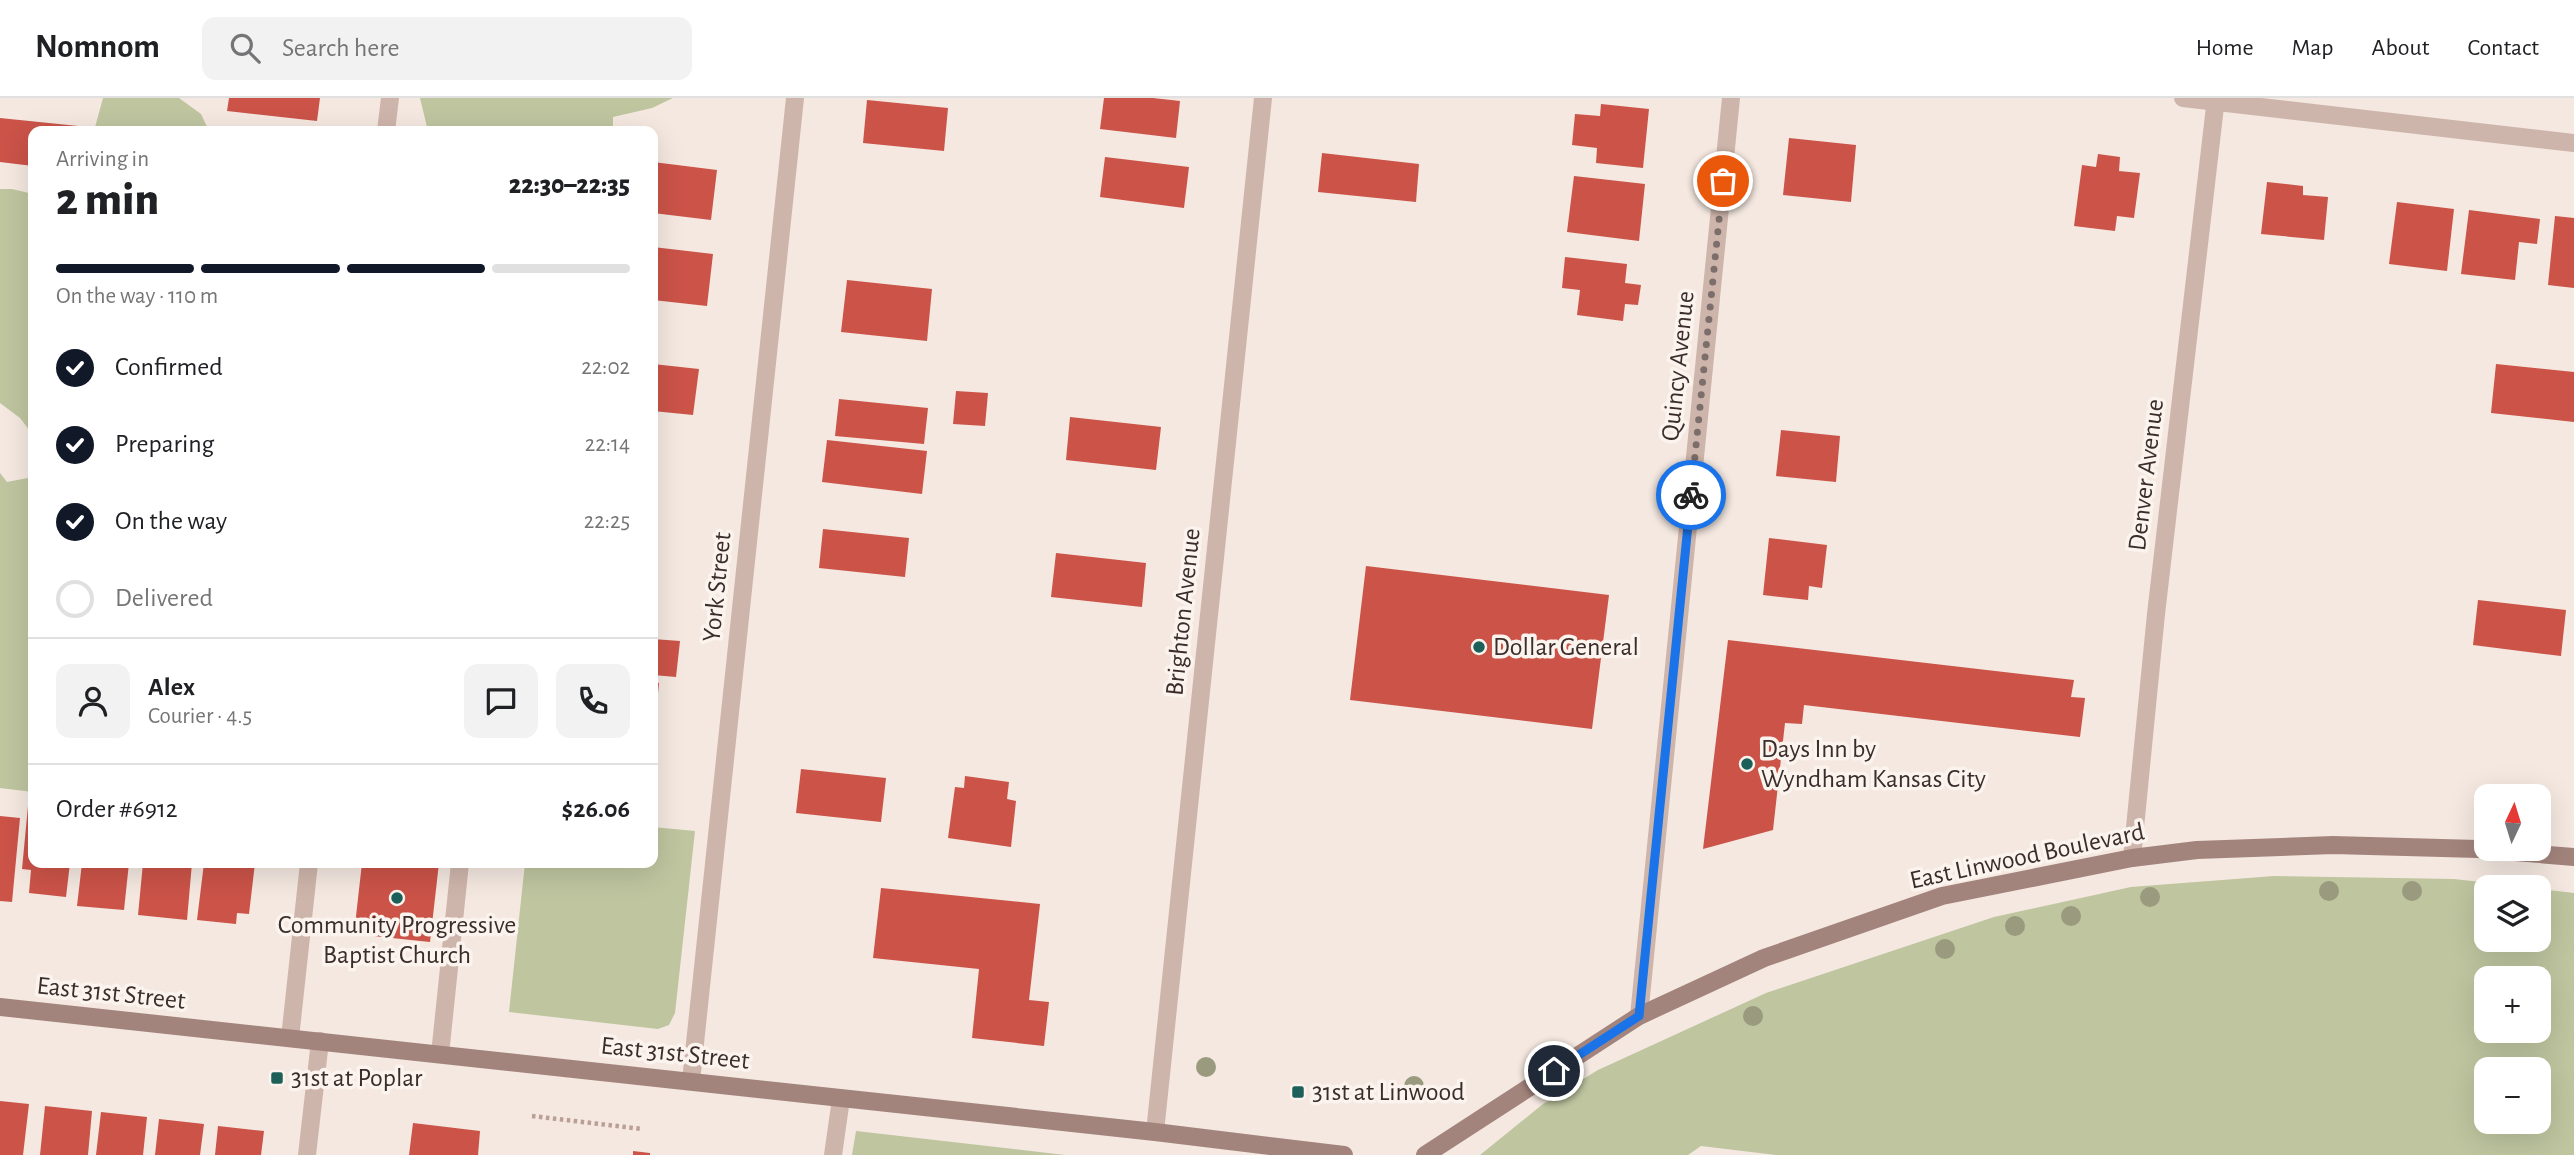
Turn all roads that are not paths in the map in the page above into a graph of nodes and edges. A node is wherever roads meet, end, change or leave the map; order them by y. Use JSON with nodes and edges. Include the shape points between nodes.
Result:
{"nodes":[{"id":1,"x":390,"y":98,"type":"edge"},
{"id":2,"x":795,"y":98,"type":"edge"},
{"id":3,"x":1264,"y":98,"type":"edge"},
{"id":4,"x":1731,"y":98,"type":"edge"},
{"id":5,"x":2183,"y":98,"type":"edge"},
{"id":6,"x":2216,"y":100,"type":"edge"},
{"id":7,"x":387,"y":126,"type":"edge"},
{"id":8,"x":2574,"y":143,"type":"edge"},
{"id":9,"x":2132,"y":858,"type":"junction"},
{"id":10,"x":2574,"y":858,"type":"edge"},
{"id":11,"x":308,"y":868,"type":"edge"},
{"id":12,"x":459,"y":868,"type":"edge"},
{"id":13,"x":0,"y":1007,"type":"edge"},
{"id":14,"x":1639,"y":1016,"type":"junction"},
{"id":15,"x":290,"y":1038,"type":"junction"},
{"id":16,"x":320,"y":1041,"type":"junction"},
{"id":17,"x":440,"y":1054,"type":"junction"},
{"id":18,"x":691,"y":1081,"type":"junction"},
{"id":19,"x":841,"y":1099,"type":"junction"},
{"id":20,"x":1155,"y":1132,"type":"junction"},
{"id":21,"x":307,"y":1155,"type":"edge"},
{"id":22,"x":833,"y":1155,"type":"edge"},
{"id":23,"x":1345,"y":1155,"type":"edge"},
{"id":24,"x":1425,"y":1155,"type":"edge"}],
"edges":[{"from":1,"to":7,"type":"street"},
{"from":2,"to":18,"type":"street","name":"York Street"},
{"from":3,"to":20,"type":"street","name":"Brighton Avenue"},
{"from":4,"to":14,"type":"street","name":"Quincy Avenue"},
{"from":5,"to":6,"type":"street"},
{"from":6,"to":8,"type":"street"},
{"from":6,"to":9,"type":"street","name":"Denver Avenue"},
{"from":9,"to":10,"type":"main road","name":"East Linwood Boulevard","via":[[2197,850],[2333,845],[2477,849]]},
{"from":9,"to":14,"type":"main road","name":"East Linwood Boulevard","via":[[1942,896],[1764,958]]},
{"from":11,"to":15,"type":"street"},
{"from":12,"to":17,"type":"street"},
{"from":13,"to":15,"type":"main road","name":"East 31st Street"},
{"from":14,"to":24,"type":"main road","name":"East Linwood Boulevard"},
{"from":15,"to":16,"type":"main road","name":"East 31st Street"},
{"from":16,"to":17,"type":"main road","name":"East 31st Street"},
{"from":16,"to":21,"type":"street"},
{"from":17,"to":18,"type":"main road","name":"East 31st Street"},
{"from":18,"to":19,"type":"main road","name":"East 31st Street"},
{"from":19,"to":20,"type":"main road","name":"East 31st Street"},
{"from":19,"to":22,"type":"street"},
{"from":20,"to":23,"type":"main road","name":"East 31st Street"}]}
